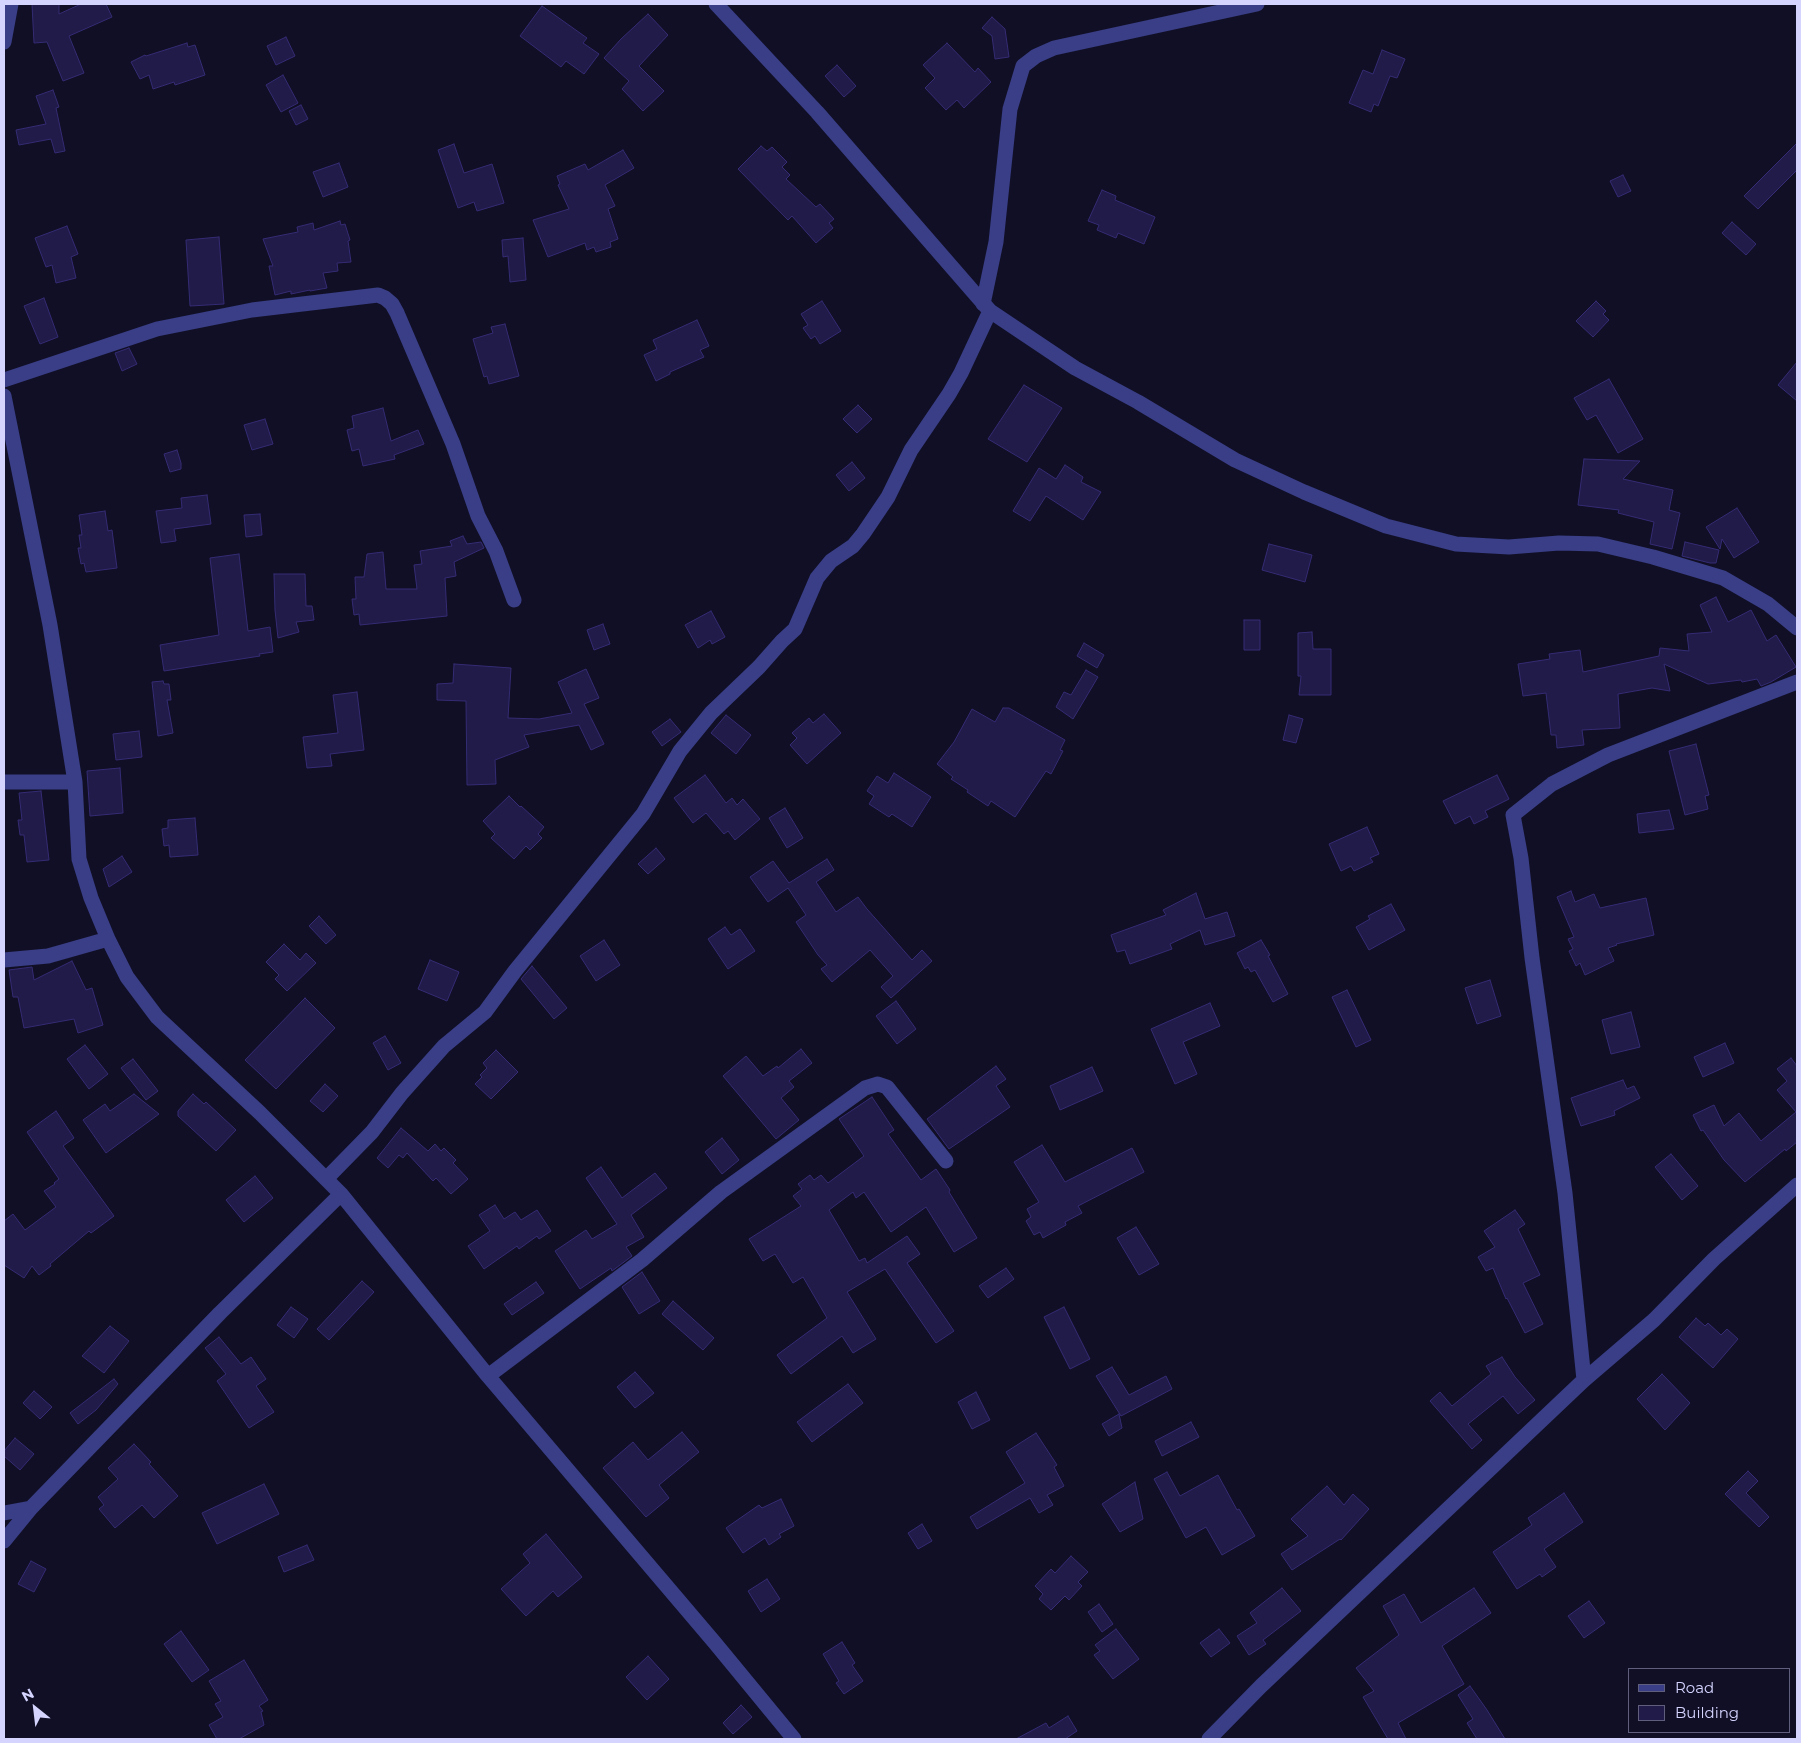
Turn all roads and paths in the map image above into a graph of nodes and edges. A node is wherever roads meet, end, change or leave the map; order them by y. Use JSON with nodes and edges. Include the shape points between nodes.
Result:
{"nodes":[{"id":1,"x":10,"y":4,"type":"edge"},
{"id":2,"x":716,"y":4,"type":"edge"},
{"id":3,"x":1257,"y":4,"type":"edge"},
{"id":4,"x":4,"y":42,"type":"edge"},
{"id":5,"x":987,"y":308,"type":"junction"},
{"id":6,"x":4,"y":380,"type":"edge"},
{"id":7,"x":4,"y":396,"type":"edge"},
{"id":8,"x":514,"y":600,"type":"dead end"},
{"id":9,"x":1797,"y":628,"type":"edge"},
{"id":10,"x":1797,"y":682,"type":"edge"},
{"id":11,"x":4,"y":782,"type":"edge"},
{"id":12,"x":75,"y":782,"type":"junction"},
{"id":13,"x":108,"y":939,"type":"junction"},
{"id":14,"x":4,"y":960,"type":"edge"},
{"id":15,"x":946,"y":1161,"type":"dead end"},
{"id":16,"x":326,"y":1179,"type":"junction"},
{"id":17,"x":1797,"y":1186,"type":"edge"},
{"id":18,"x":341,"y":1194,"type":"junction"},
{"id":19,"x":488,"y":1376,"type":"junction"},
{"id":20,"x":1584,"y":1380,"type":"junction"},
{"id":21,"x":31,"y":1508,"type":"junction"},
{"id":22,"x":4,"y":1514,"type":"edge"},
{"id":23,"x":4,"y":1542,"type":"edge"},
{"id":24,"x":794,"y":1739,"type":"edge"},
{"id":25,"x":1209,"y":1739,"type":"edge"}],
"edges":[{"from":1,"to":4,"type":"street"},
{"from":2,"to":5,"type":"street","via":[[817,112]]},
{"from":3,"to":5,"type":"street","via":[[1054,48],[1023,66],[1010,109]]},
{"from":5,"to":9,"type":"street","via":[[1075,368],[1234,460],[1386,526],[1456,544],[1508,547],[1598,544],[1653,557],[1723,578],[1768,604]]},
{"from":5,"to":16,"type":"street","via":[[950,394],[911,450],[888,497],[863,534],[817,578],[795,629],[711,713],[680,752],[643,814],[485,1012],[438,1052],[372,1132]]},
{"from":6,"to":8,"type":"street","via":[[157,329],[252,310],[378,295],[392,304],[397,313]]},
{"from":7,"to":12,"type":"street","via":[[50,625]]},
{"from":10,"to":20,"type":"street","via":[[1608,755],[1552,784],[1513,815],[1564,1183]]},
{"from":11,"to":12,"type":"street"},
{"from":12,"to":13,"type":"street","via":[[79,859]]},
{"from":13,"to":14,"type":"street","via":[[48,956]]},
{"from":13,"to":16,"type":"street","via":[[126,977],[157,1017]]},
{"from":15,"to":19,"type":"street","via":[[887,1087],[878,1084],[865,1088],[721,1192],[642,1260]]},
{"from":16,"to":18,"type":"street"},
{"from":17,"to":20,"type":"street","via":[[1714,1259],[1654,1320]]},
{"from":18,"to":19,"type":"street"},
{"from":18,"to":21,"type":"street","via":[[220,1313]]},
{"from":19,"to":24,"type":"street"},
{"from":20,"to":25,"type":"street","via":[[1268,1679]]},
{"from":21,"to":22,"type":"street"},
{"from":21,"to":23,"type":"street"}]}
